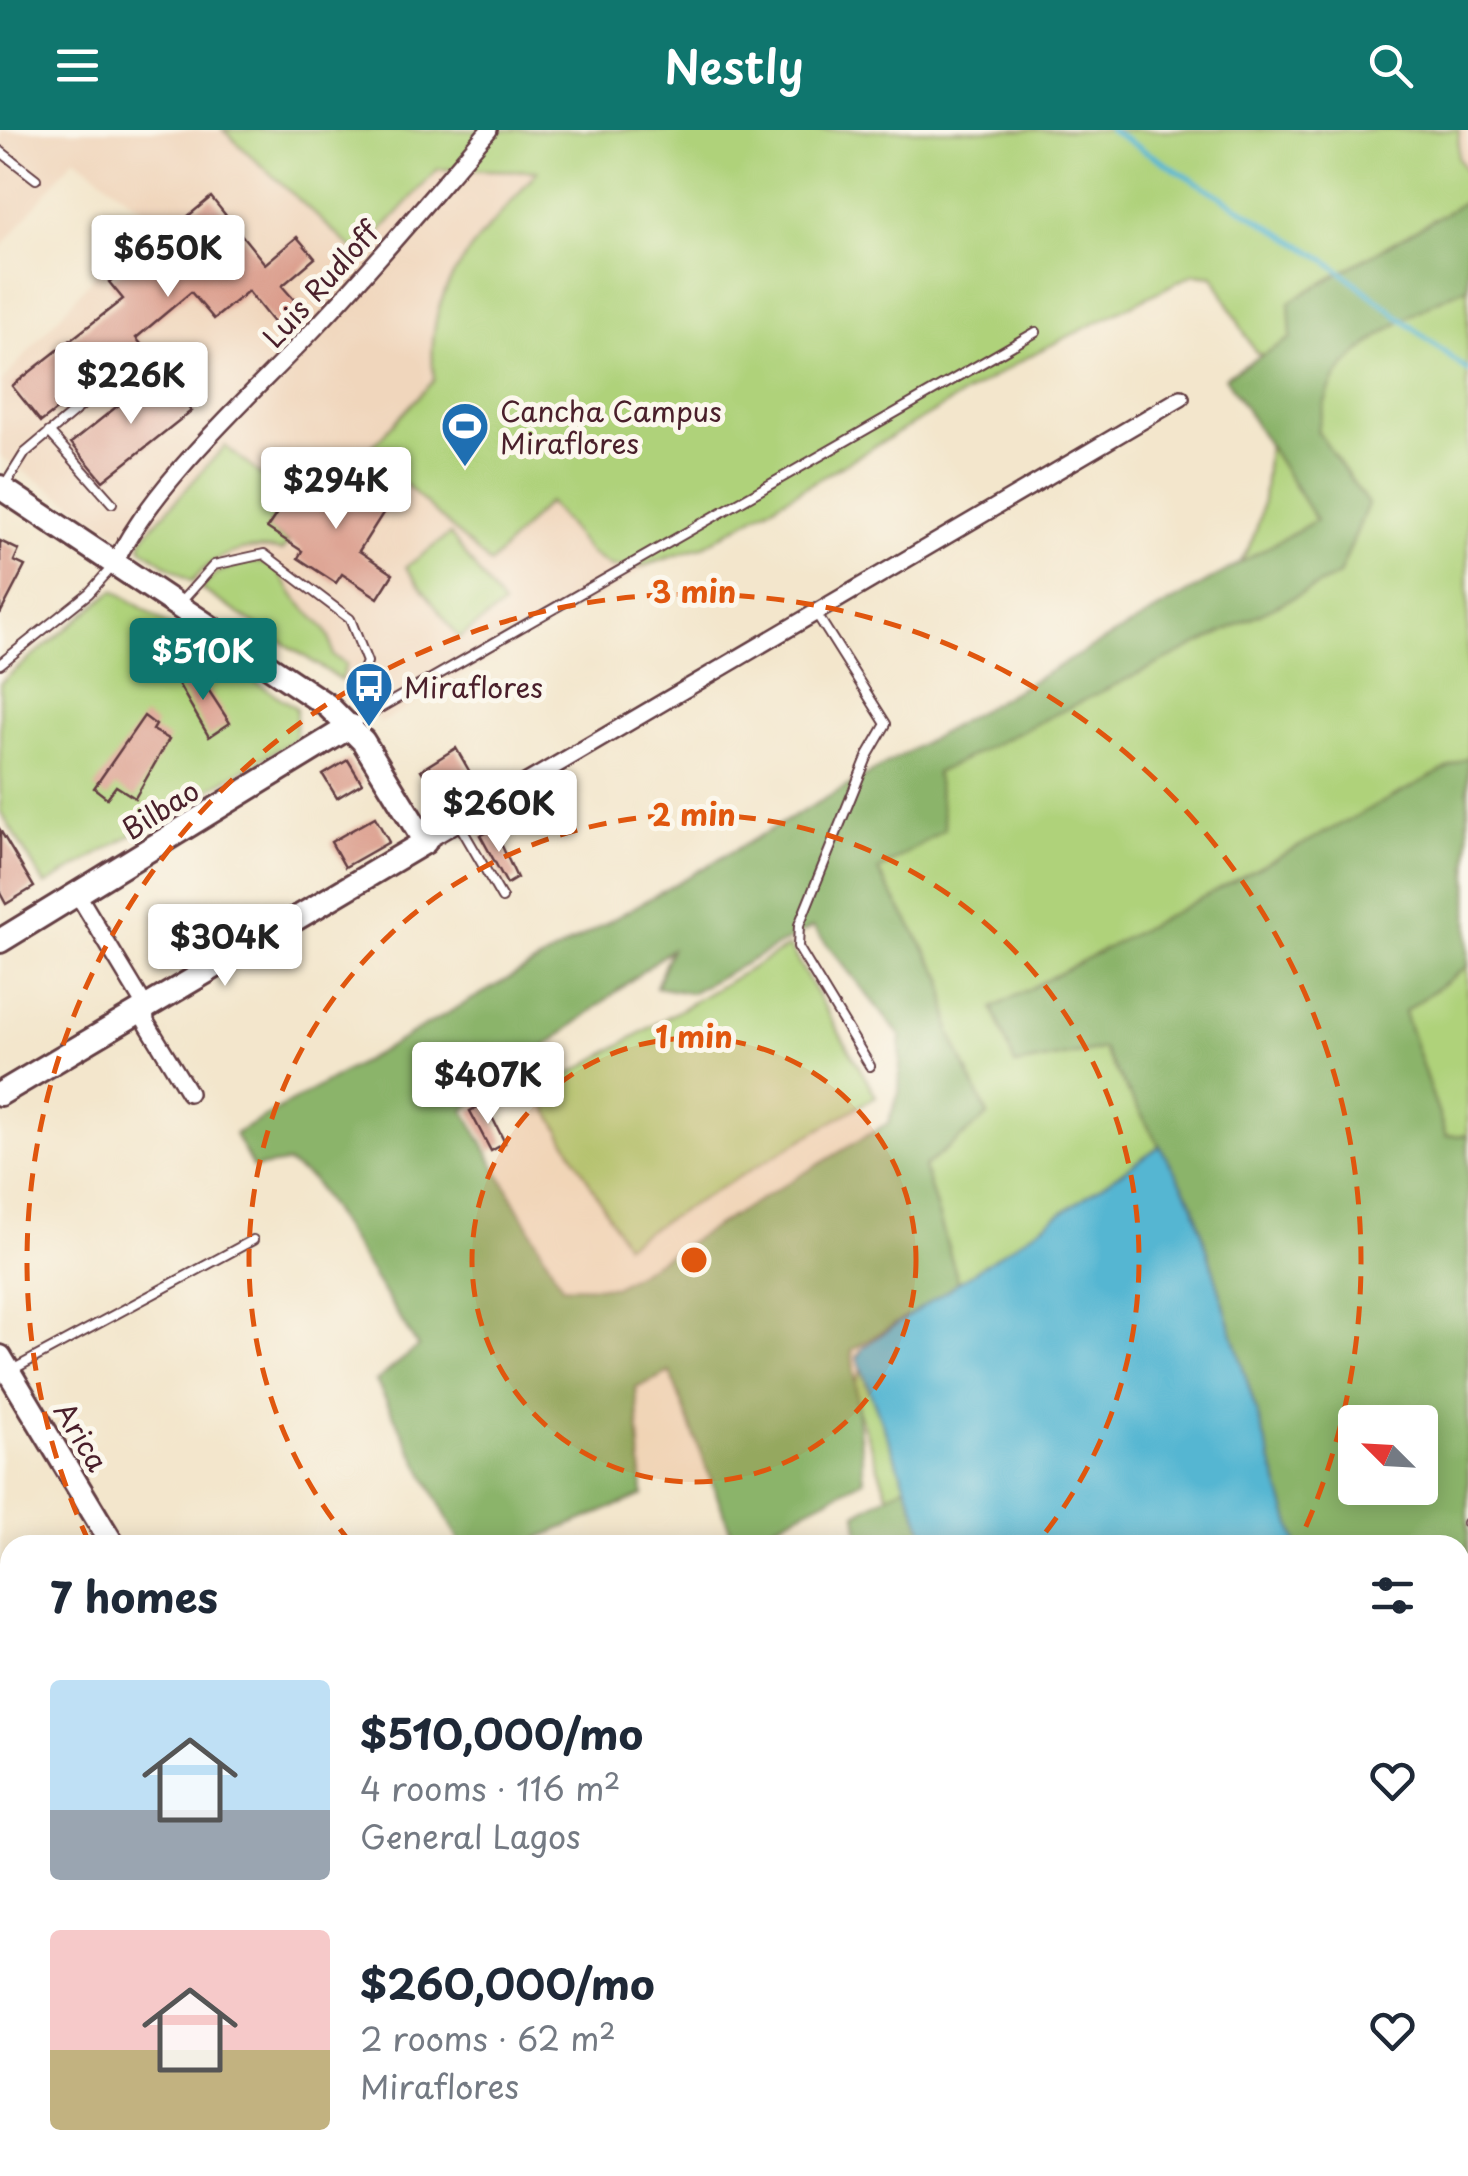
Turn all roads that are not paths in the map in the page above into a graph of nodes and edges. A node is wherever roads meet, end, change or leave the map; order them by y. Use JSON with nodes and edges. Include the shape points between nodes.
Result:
{"nodes":[{"id":1,"x":489,"y":130,"type":"edge"},
{"id":2,"x":0,"y":151,"type":"edge"},
{"id":3,"x":36,"y":180,"type":"dead end"},
{"id":4,"x":1036,"y":332,"type":"dead end"},
{"id":5,"x":130,"y":364,"type":"dead end"},
{"id":6,"x":1181,"y":398,"type":"dead end"},
{"id":7,"x":49,"y":432,"type":"junction"},
{"id":8,"x":1,"y":488,"type":"edge"},
{"id":9,"x":112,"y":503,"type":"dead end"},
{"id":10,"x":114,"y":565,"type":"junction"},
{"id":11,"x":177,"y":606,"type":"junction"},
{"id":12,"x":816,"y":614,"type":"junction"},
{"id":13,"x":0,"y":664,"type":"edge"},
{"id":14,"x":357,"y":686,"type":"dead end"},
{"id":15,"x":350,"y":726,"type":"junction"},
{"id":16,"x":458,"y":822,"type":"junction"},
{"id":17,"x":425,"y":842,"type":"junction"},
{"id":18,"x":78,"y":896,"type":"junction"},
{"id":19,"x":502,"y":898,"type":"dead end"},
{"id":20,"x":0,"y":942,"type":"edge"},
{"id":21,"x":145,"y":1006,"type":"junction"},
{"id":22,"x":870,"y":1066,"type":"dead end"},
{"id":23,"x":189,"y":1093,"type":"dead end"},
{"id":24,"x":0,"y":1094,"type":"edge"},
{"id":25,"x":252,"y":1240,"type":"dead end"},
{"id":26,"x":4,"y":1365,"type":"edge"},
{"id":27,"x":107,"y":1535,"type":"edge"}],
"edges":[{"from":1,"to":10,"type":"street","name":"Luis Rudloff","via":[[169,486],[126,537]]},
{"from":2,"to":3,"type":"lane"},
{"from":4,"to":15,"type":"lane"},
{"from":5,"to":7,"type":"lane"},
{"from":6,"to":12,"type":"street"},
{"from":7,"to":8,"type":"lane","via":[[25,452]]},
{"from":7,"to":9,"type":"lane"},
{"from":8,"to":10,"type":"main road"},
{"from":10,"to":11,"type":"main road"},
{"from":10,"to":13,"type":"lane"},
{"from":11,"to":14,"type":"lane","via":[[214,566],[264,554],[350,619],[368,662]]},
{"from":11,"to":15,"type":"main road","via":[[298,683]]},
{"from":12,"to":16,"type":"street"},
{"from":12,"to":22,"type":"lane","via":[[886,724],[799,925],[798,947]]},
{"from":15,"to":17,"type":"main road"},
{"from":15,"to":18,"type":"main road","name":"Bilbao"},
{"from":16,"to":17,"type":"street"},
{"from":16,"to":19,"type":"lane"},
{"from":17,"to":21,"type":"main road"},
{"from":18,"to":20,"type":"main road","name":"Bilbao"},
{"from":18,"to":21,"type":"street"},
{"from":21,"to":23,"type":"street","via":[[146,1022]]},
{"from":21,"to":24,"type":"main road"},
{"from":25,"to":26,"type":"lane"},
{"from":26,"to":27,"type":"main road","name":"Arica"}]}
